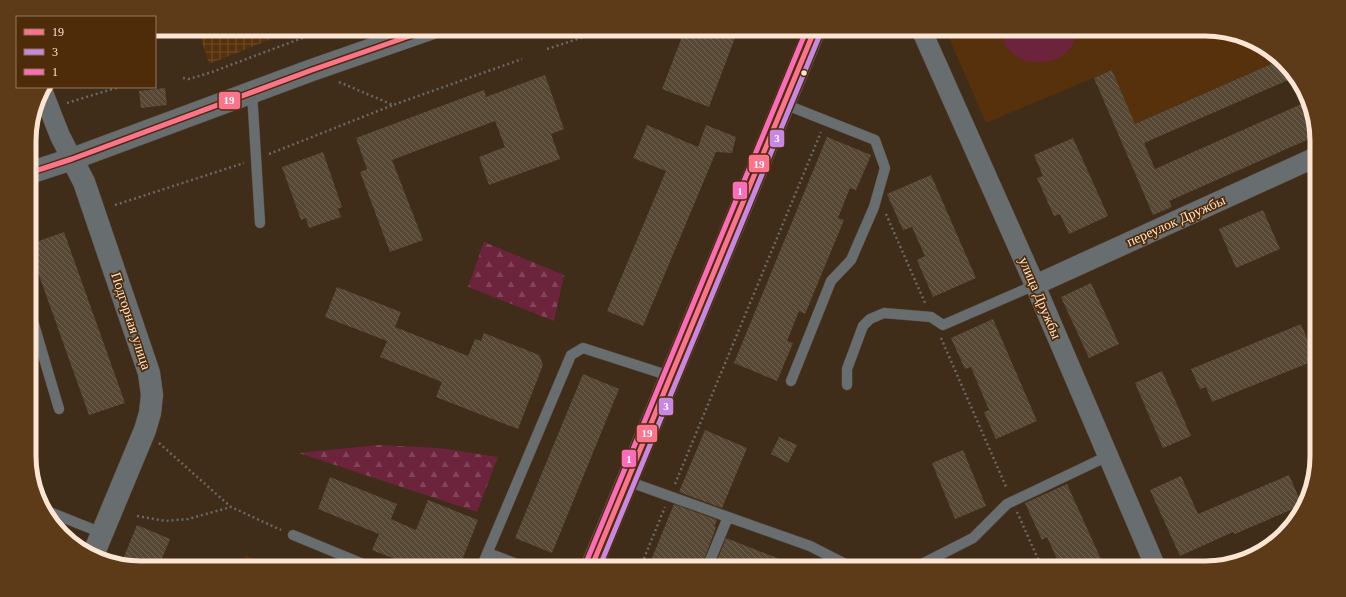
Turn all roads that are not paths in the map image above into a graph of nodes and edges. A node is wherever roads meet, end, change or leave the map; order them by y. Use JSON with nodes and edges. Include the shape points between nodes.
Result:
{"nodes":[{"id":1,"x":410,"y":36,"type":"edge"},
{"id":2,"x":812,"y":36,"type":"edge"},
{"id":3,"x":924,"y":36,"type":"edge"},
{"id":4,"x":252,"y":92,"type":"junction"},
{"id":5,"x":45,"y":98,"type":"edge"},
{"id":6,"x":784,"y":104,"type":"junction"},
{"id":7,"x":72,"y":159,"type":"junction"},
{"id":8,"x":1310,"y":160,"type":"edge"},
{"id":9,"x":36,"y":171,"type":"edge"},
{"id":10,"x":260,"y":223,"type":"dead end"},
{"id":11,"x":1035,"y":285,"type":"junction"},
{"id":12,"x":36,"y":331,"type":"edge"},
{"id":13,"x":670,"y":376,"type":"junction"},
{"id":14,"x":791,"y":381,"type":"dead end"},
{"id":15,"x":847,"y":385,"type":"dead end"},
{"id":16,"x":59,"y":409,"type":"dead end"},
{"id":17,"x":1108,"y":456,"type":"junction"},
{"id":18,"x":627,"y":481,"type":"junction"},
{"id":19,"x":54,"y":514,"type":"edge"},
{"id":20,"x":728,"y":517,"type":"junction"},
{"id":21,"x":102,"y":533,"type":"junction"},
{"id":22,"x":293,"y":535,"type":"road end"},
{"id":23,"x":94,"y":550,"type":"edge"},
{"id":24,"x":488,"y":553,"type":"junction"},
{"id":25,"x":357,"y":561,"type":"edge"},
{"id":26,"x":484,"y":561,"type":"edge"},
{"id":27,"x":509,"y":561,"type":"edge"},
{"id":28,"x":594,"y":561,"type":"edge"},
{"id":29,"x":710,"y":561,"type":"edge"},
{"id":30,"x":839,"y":561,"type":"edge"},
{"id":31,"x":928,"y":561,"type":"edge"},
{"id":32,"x":1153,"y":561,"type":"edge"}],
"edges":[{"from":1,"to":4,"type":"street"},
{"from":2,"to":6,"type":"main road"},
{"from":3,"to":11,"type":"street","name":"улица Дружбы"},
{"from":4,"to":7,"type":"street"},
{"from":4,"to":10,"type":"lane"},
{"from":5,"to":7,"type":"street","name":"Подгорная улица"},
{"from":6,"to":13,"type":"main road"},
{"from":6,"to":14,"type":"lane","via":[[875,140],[885,168],[874,207],[852,260],[831,281]]},
{"from":7,"to":9,"type":"street"},
{"from":7,"to":21,"type":"street","name":"Подгорная улица","via":[[84,182],[149,373],[152,396],[145,430]]},
{"from":8,"to":11,"type":"street","name":"переулок Дружбы"},
{"from":11,"to":15,"type":"lane","via":[[943,325],[931,317],[884,313],[870,319],[863,326],[847,369]]},
{"from":11,"to":17,"type":"street","name":"улица Дружбы"},
{"from":12,"to":16,"type":"lane"},
{"from":13,"to":18,"type":"main road"},
{"from":13,"to":24,"type":"lane","via":[[583,348],[571,355]]},
{"from":17,"to":31,"type":"lane","via":[[1007,504],[973,538]]},
{"from":17,"to":32,"type":"street","name":"улица Дружбы"},
{"from":18,"to":20,"type":"lane"},
{"from":18,"to":28,"type":"main road"},
{"from":19,"to":21,"type":"lane"},
{"from":20,"to":29,"type":"lane"},
{"from":20,"to":30,"type":"lane","via":[[810,546]]},
{"from":21,"to":23,"type":"street","name":"Подгорная улица"},
{"from":22,"to":25,"type":"lane"},
{"from":24,"to":26,"type":"lane"},
{"from":24,"to":27,"type":"lane"}]}
